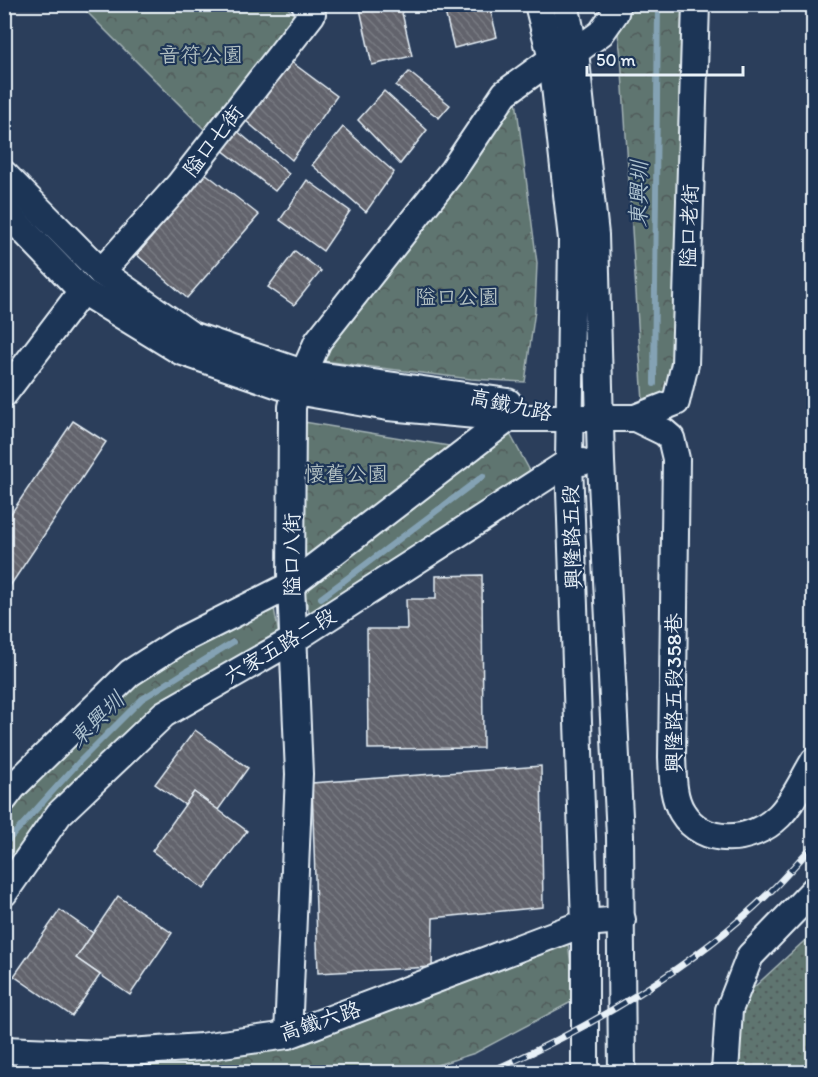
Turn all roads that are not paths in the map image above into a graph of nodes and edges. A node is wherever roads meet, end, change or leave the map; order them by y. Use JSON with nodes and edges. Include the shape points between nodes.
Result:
{"nodes":[{"id":1,"x":305,"y":4,"type":"edge"},
{"id":2,"x":538,"y":4,"type":"edge"},
{"id":3,"x":565,"y":4,"type":"edge"},
{"id":4,"x":617,"y":4,"type":"edge"},
{"id":5,"x":696,"y":4,"type":"edge"},
{"id":6,"x":564,"y":55,"type":"junction"},
{"id":7,"x":4,"y":174,"type":"edge"},
{"id":8,"x":4,"y":210,"type":"edge"},
{"id":9,"x":101,"y":272,"type":"junction"},
{"id":10,"x":82,"y":291,"type":"junction"},
{"id":11,"x":299,"y":382,"type":"junction"},
{"id":12,"x":4,"y":394,"type":"edge"},
{"id":13,"x":509,"y":418,"type":"junction"},
{"id":14,"x":569,"y":418,"type":"junction"},
{"id":15,"x":631,"y":418,"type":"junction"},
{"id":16,"x":601,"y":419,"type":"junction"},
{"id":17,"x":569,"y":462,"type":"junction"},
{"id":18,"x":601,"y":462,"type":"junction"},
{"id":19,"x":291,"y":585,"type":"junction"},
{"id":20,"x":292,"y":640,"type":"junction"},
{"id":21,"x":813,"y":761,"type":"edge"},
{"id":22,"x":4,"y":799,"type":"edge"},
{"id":23,"x":813,"y":890,"type":"edge"},
{"id":24,"x":4,"y":893,"type":"edge"},
{"id":25,"x":622,"y":920,"type":"junction"},
{"id":26,"x":585,"y":923,"type":"junction"},
{"id":27,"x":288,"y":1035,"type":"junction"},
{"id":28,"x":4,"y":1050,"type":"edge"},
{"id":29,"x":585,"y":1072,"type":"edge"},
{"id":30,"x":622,"y":1072,"type":"edge"},
{"id":31,"x":725,"y":1072,"type":"edge"}],
"edges":[{"from":1,"to":9,"type":"street","name":"隘口七街","via":[[312,14],[179,185]]},
{"from":2,"to":6,"type":"street","name":"興隆路五段"},
{"from":3,"to":6,"type":"street","name":"興隆路五段"},
{"from":4,"to":6,"type":"street","name":"隘口八街","via":[[601,33]]},
{"from":5,"to":15,"type":"street","name":"隘口老街","via":[[685,364],[676,402]]},
{"from":6,"to":11,"type":"street","name":"隘口八街","via":[[505,93],[453,170],[318,341]]},
{"from":6,"to":14,"type":"street","name":"興隆路五段","via":[[572,239]]},
{"from":6,"to":16,"type":"street","name":"興隆路五段","via":[[595,235]]},
{"from":7,"to":9,"type":"street","name":"高鐵九路"},
{"from":8,"to":10,"type":"street","name":"高鐵九路"},
{"from":9,"to":11,"type":"street","name":"高鐵九路","via":[[191,335]]},
{"from":10,"to":11,"type":"street","name":"高鐵九路","via":[[180,351]]},
{"from":10,"to":12,"type":"street"},
{"from":11,"to":13,"type":"street","name":"高鐵九路","via":[[388,406]]},
{"from":11,"to":14,"type":"street","name":"高鐵九路","via":[[500,400]]},
{"from":11,"to":19,"type":"street","name":"隘口八街","via":[[292,407]]},
{"from":13,"to":14,"type":"street","name":"高鐵九路"},
{"from":13,"to":19,"type":"street"},
{"from":14,"to":16,"type":"street","name":"隘口老街"},
{"from":14,"to":17,"type":"street","name":"興隆路五段"},
{"from":15,"to":16,"type":"street","name":"隘口老街"},
{"from":15,"to":21,"type":"street","name":"興隆路五段358巷","via":[[664,432],[675,447],[672,757],[673,788],[681,811],[708,834],[742,837],[762,829],[778,816]]},
{"from":16,"to":18,"type":"street","name":"興隆路五段"},
{"from":17,"to":18,"type":"street"},
{"from":17,"to":20,"type":"street","name":"六家五路二段"},
{"from":17,"to":26,"type":"street","name":"興隆路五段"},
{"from":18,"to":25,"type":"street","name":"興隆路五段"},
{"from":19,"to":20,"type":"street","name":"隘口八街"},
{"from":19,"to":22,"type":"street","via":[[180,641],[130,673]]},
{"from":20,"to":24,"type":"street","name":"六家五路二段","via":[[164,714],[59,814]]},
{"from":20,"to":27,"type":"street","name":"隘口八街","via":[[299,774]]},
{"from":23,"to":31,"type":"street","via":[[750,956],[729,1010]]},
{"from":25,"to":26,"type":"street","name":"高鐵六路"},
{"from":25,"to":30,"type":"street","name":"興隆路五段"},
{"from":26,"to":27,"type":"street","name":"高鐵六路"},
{"from":26,"to":29,"type":"street","name":"興隆路五段"},
{"from":27,"to":28,"type":"street","name":"高鐵六路","via":[[201,1047],[101,1054]]}]}
